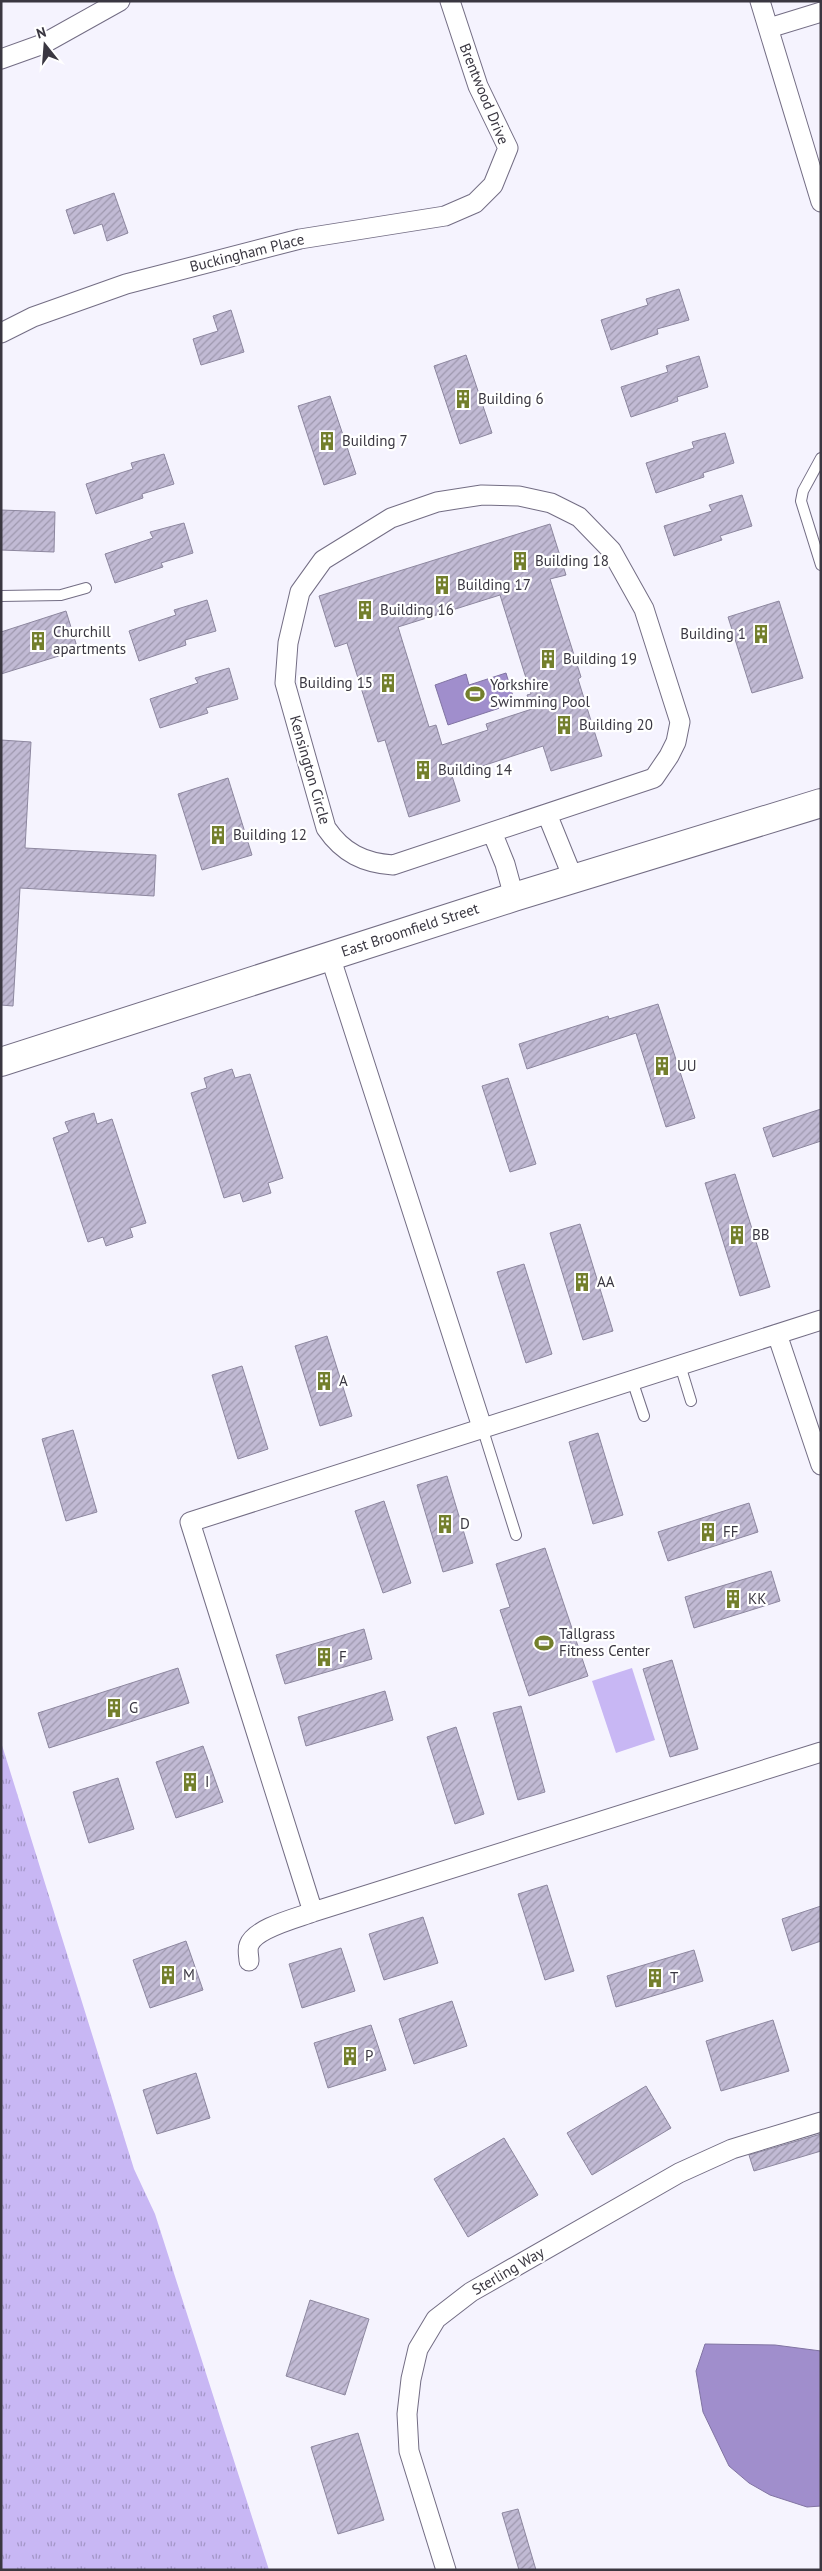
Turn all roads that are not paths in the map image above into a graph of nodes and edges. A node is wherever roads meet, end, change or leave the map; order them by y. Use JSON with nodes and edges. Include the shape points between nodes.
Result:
{"nodes":[{"id":1,"x":120,"y":1,"type":"edge"},
{"id":2,"x":450,"y":1,"type":"edge"},
{"id":3,"x":760,"y":1,"type":"edge"},
{"id":4,"x":821,"y":12,"type":"edge"},
{"id":5,"x":769,"y":28,"type":"junction"},
{"id":6,"x":1,"y":59,"type":"edge"},
{"id":7,"x":493,"y":185,"type":"joint"},
{"id":8,"x":821,"y":202,"type":"edge"},
{"id":9,"x":1,"y":333,"type":"edge"},
{"id":10,"x":821,"y":458,"type":"edge"},
{"id":11,"x":821,"y":565,"type":"edge"},
{"id":12,"x":86,"y":588,"type":"dead end"},
{"id":13,"x":1,"y":596,"type":"edge"},
{"id":14,"x":821,"y":803,"type":"edge"},
{"id":15,"x":547,"y":814,"type":"junction"},
{"id":16,"x":492,"y":832,"type":"junction"},
{"id":17,"x":573,"y":878,"type":"junction"},
{"id":18,"x":514,"y":897,"type":"junction"},
{"id":19,"x":330,"y":956,"type":"junction"},
{"id":20,"x":1,"y":1062,"type":"edge"},
{"id":21,"x":821,"y":1320,"type":"edge"},
{"id":22,"x":777,"y":1334,"type":"junction"},
{"id":23,"x":680,"y":1365,"type":"junction"},
{"id":24,"x":632,"y":1380,"type":"junction"},
{"id":25,"x":692,"y":1401,"type":"dead end"},
{"id":26,"x":644,"y":1416,"type":"dead end"},
{"id":27,"x":482,"y":1427,"type":"junction"},
{"id":28,"x":821,"y":1465,"type":"edge"},
{"id":29,"x":516,"y":1535,"type":"dead end"},
{"id":30,"x":821,"y":1752,"type":"edge"},
{"id":31,"x":313,"y":1912,"type":"junction"},
{"id":32,"x":249,"y":1961,"type":"dead end"},
{"id":33,"x":821,"y":2122,"type":"edge"},
{"id":34,"x":446,"y":2570,"type":"edge"}],
"edges":[{"from":1,"to":6,"type":"street","via":[[43,44]]},
{"from":2,"to":7,"type":"street","name":"Brentwood Drive","via":[[478,86],[508,148]]},
{"from":3,"to":5,"type":"street"},
{"from":4,"to":5,"type":"street"},
{"from":5,"to":8,"type":"street"},
{"from":7,"to":9,"type":"street","name":"Buckingham Place","via":[[475,204],[445,216],[300,239],[126,284],[34,317]]},
{"from":10,"to":11,"type":"lane","via":[[801,501]]},
{"from":12,"to":13,"type":"lane","via":[[61,595]]},
{"from":14,"to":17,"type":"main road","name":"East Broomfield Street"},
{"from":15,"to":16,"type":"street","name":"Kensington Circle"},
{"from":15,"to":16,"type":"street","name":"Kensington Circle","via":[[654,778],[669,756],[680,722],[644,608],[611,550],[579,517],[551,503],[519,496],[482,495],[437,502],[391,518],[322,560],[300,592],[288,643],[285,683],[326,828],[336,844],[373,863],[393,865]]},
{"from":15,"to":17,"type":"street"},
{"from":16,"to":18,"type":"street"},
{"from":17,"to":18,"type":"main road","name":"East Broomfield Street"},
{"from":18,"to":19,"type":"main road","name":"East Broomfield Street"},
{"from":19,"to":20,"type":"main road","name":"East Broomfield Street"},
{"from":19,"to":27,"type":"street"},
{"from":21,"to":22,"type":"street"},
{"from":22,"to":23,"type":"street"},
{"from":22,"to":28,"type":"street"},
{"from":23,"to":24,"type":"street"},
{"from":23,"to":25,"type":"lane"},
{"from":24,"to":26,"type":"lane"},
{"from":24,"to":27,"type":"street"},
{"from":27,"to":29,"type":"lane"},
{"from":27,"to":31,"type":"street","via":[[190,1522]]},
{"from":30,"to":31,"type":"street"},
{"from":31,"to":32,"type":"street","via":[[255,1936],[248,1946]]},
{"from":33,"to":34,"type":"street","name":"Sterling Way","via":[[732,2148],[679,2173],[470,2292],[436,2319],[418,2350],[407,2414],[409,2451]]}]}
